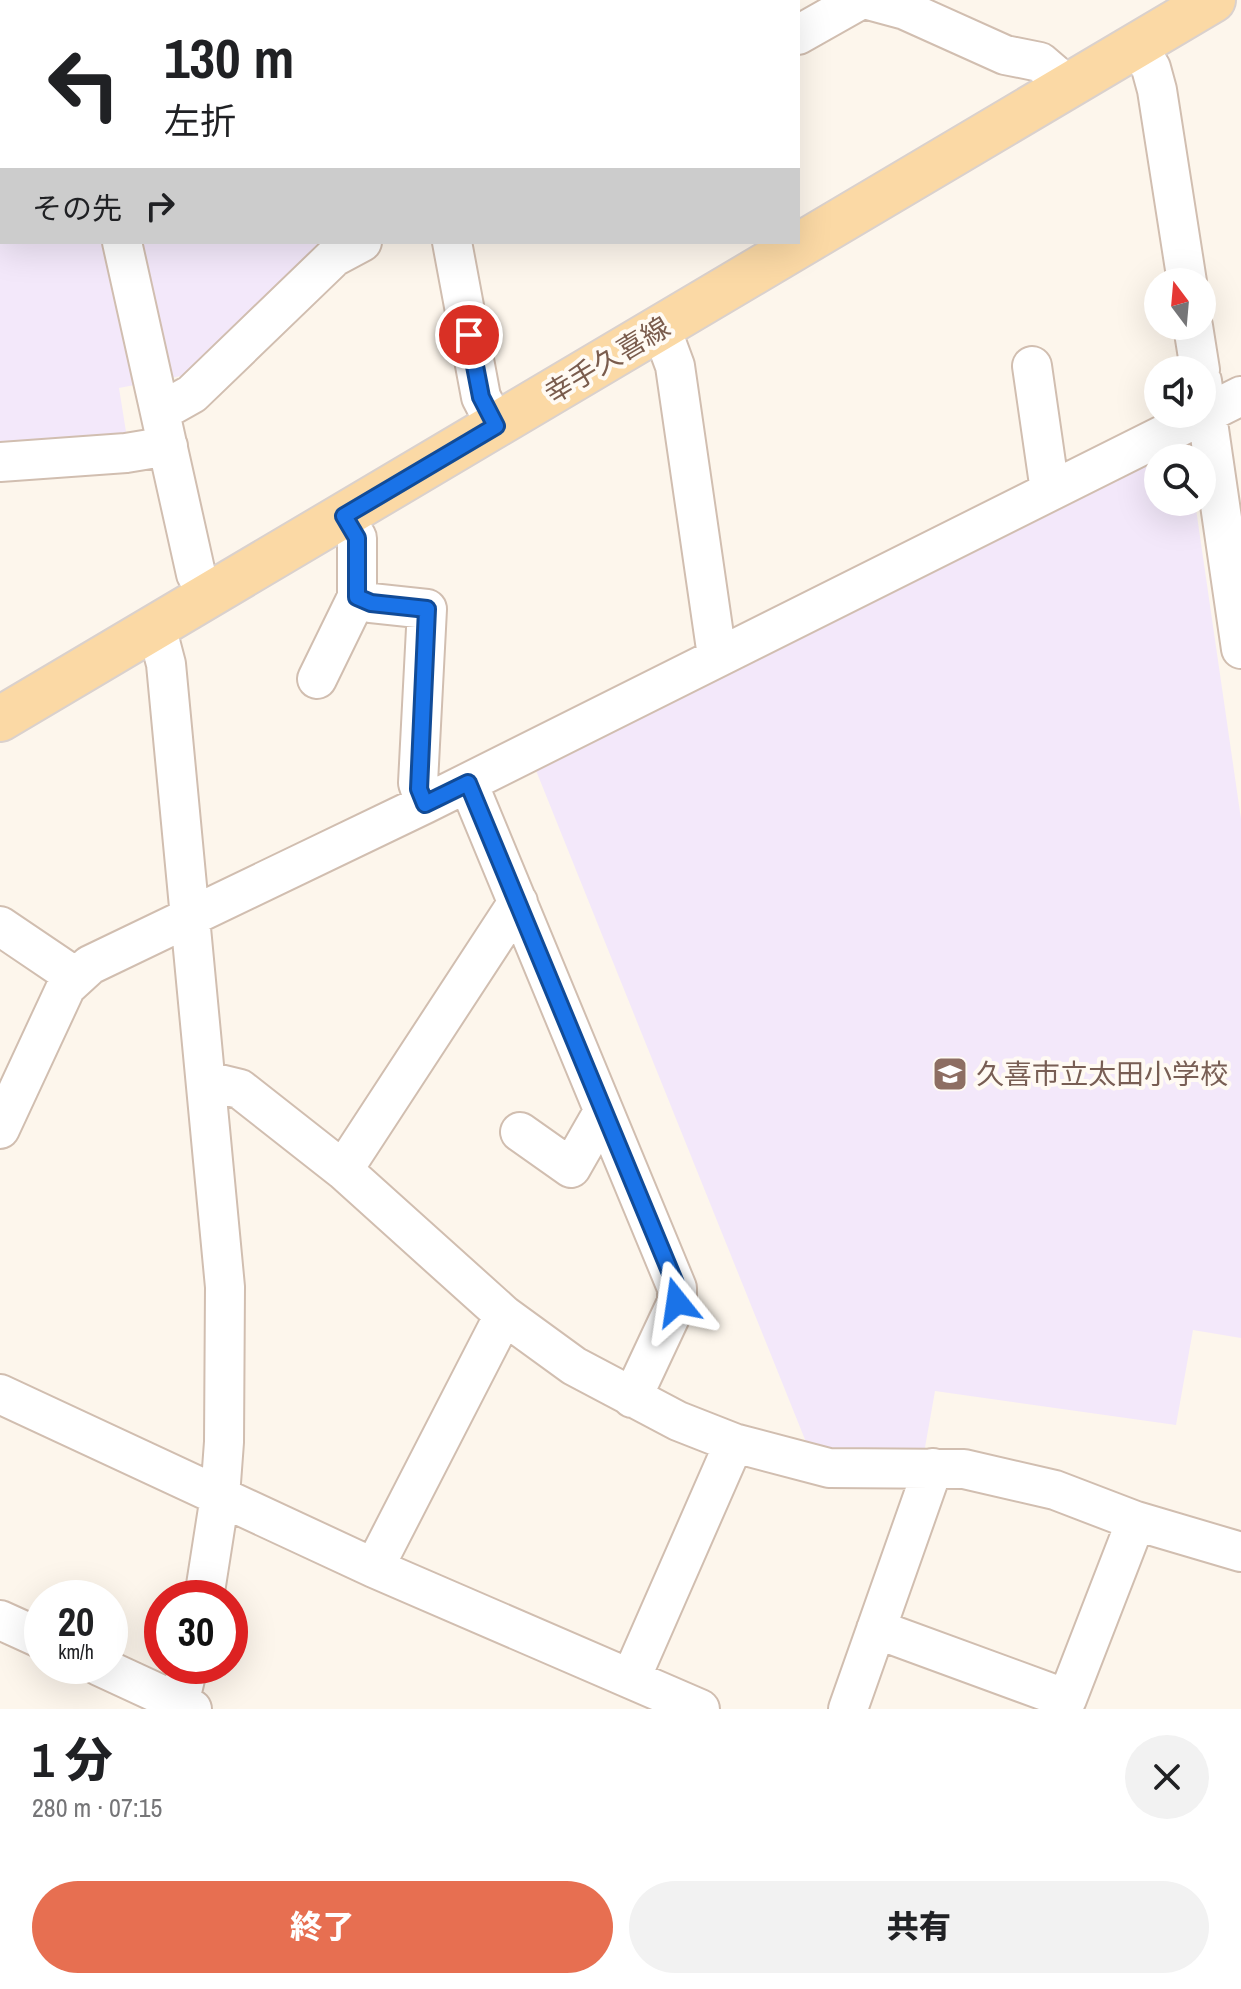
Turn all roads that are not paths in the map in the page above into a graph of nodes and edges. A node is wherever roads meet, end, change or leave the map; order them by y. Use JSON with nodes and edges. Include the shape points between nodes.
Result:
{"nodes":[{"id":1,"x":860,"y":0,"type":"edge"},
{"id":2,"x":868,"y":0,"type":"edge"},
{"id":3,"x":1213,"y":0,"type":"edge"},
{"id":4,"x":800,"y":34,"type":"edge"},
{"id":5,"x":1138,"y":47,"type":"junction"},
{"id":6,"x":1064,"y":90,"type":"junction"},
{"id":7,"x":122,"y":244,"type":"edge"},
{"id":8,"x":358,"y":244,"type":"edge"},
{"id":9,"x":452,"y":244,"type":"edge"},
{"id":10,"x":1185,"y":268,"type":"edge"},
{"id":11,"x":661,"y":328,"type":"junction"},
{"id":12,"x":1032,"y":366,"type":"dead end"},
{"id":13,"x":1241,"y":396,"type":"edge"},
{"id":14,"x":1216,"y":397,"type":"edge"},
{"id":15,"x":160,"y":413,"type":"junction"},
{"id":16,"x":496,"y":426,"type":"junction"},
{"id":17,"x":1153,"y":428,"type":"edge"},
{"id":18,"x":1210,"y":428,"type":"edge"},
{"id":19,"x":0,"y":462,"type":"edge"},
{"id":20,"x":1050,"y":491,"type":"junction"},
{"id":21,"x":344,"y":516,"type":"junction"},
{"id":22,"x":1233,"y":538,"type":"edge"},
{"id":23,"x":208,"y":597,"type":"junction"},
{"id":24,"x":357,"y":597,"type":"junction"},
{"id":25,"x":156,"y":626,"type":"junction"},
{"id":26,"x":1241,"y":649,"type":"edge"},
{"id":27,"x":717,"y":656,"type":"junction"},
{"id":28,"x":317,"y":679,"type":"dead end"},
{"id":29,"x":0,"y":719,"type":"edge"},
{"id":30,"x":468,"y":783,"type":"junction"},
{"id":31,"x":425,"y":804,"type":"junction"},
{"id":32,"x":518,"y":902,"type":"junction"},
{"id":33,"x":192,"y":918,"type":"junction"},
{"id":34,"x":0,"y":926,"type":"edge"},
{"id":35,"x":74,"y":976,"type":"junction"},
{"id":36,"x":207,"y":1081,"type":"junction"},
{"id":37,"x":603,"y":1112,"type":"junction"},
{"id":38,"x":0,"y":1129,"type":"edge"},
{"id":39,"x":520,"y":1132,"type":"dead end"},
{"id":40,"x":343,"y":1170,"type":"junction"},
{"id":41,"x":504,"y":1315,"type":"junction"},
{"id":42,"x":0,"y":1394,"type":"edge"},
{"id":43,"x":632,"y":1398,"type":"junction"},
{"id":44,"x":734,"y":1443,"type":"junction"},
{"id":45,"x":933,"y":1468,"type":"junction"},
{"id":46,"x":220,"y":1496,"type":"junction"},
{"id":47,"x":1136,"y":1521,"type":"junction"},
{"id":48,"x":1241,"y":1552,"type":"edge"},
{"id":49,"x":374,"y":1568,"type":"junction"},
{"id":50,"x":207,"y":1580,"type":"edge"},
{"id":51,"x":0,"y":1620,"type":"edge"},
{"id":52,"x":876,"y":1629,"type":"junction"},
{"id":53,"x":24,"y":1631,"type":"edge"},
{"id":54,"x":631,"y":1678,"type":"junction"},
{"id":55,"x":128,"y":1680,"type":"edge"},
{"id":56,"x":186,"y":1684,"type":"edge"},
{"id":57,"x":183,"y":1707,"type":"edge"},
{"id":58,"x":700,"y":1709,"type":"edge"},
{"id":59,"x":848,"y":1709,"type":"edge"}],
"edges":[{"from":1,"to":4,"type":"street"},
{"from":2,"to":6,"type":"street","via":[[905,10],[1005,55],[1040,62]]},
{"from":3,"to":5,"type":"main road","name":"幸手久喜線"},
{"from":5,"to":6,"type":"main road","name":"幸手久喜線"},
{"from":5,"to":10,"type":"street","via":[[1157,90]]},
{"from":6,"to":11,"type":"main road","name":"幸手久喜線"},
{"from":7,"to":15,"type":"street"},
{"from":8,"to":15,"type":"street","via":[[334,257],[192,394]]},
{"from":9,"to":16,"type":"street","via":[[481,397]]},
{"from":11,"to":16,"type":"main road","name":"幸手久喜線"},
{"from":11,"to":27,"type":"street","via":[[675,366]]},
{"from":12,"to":20,"type":"street"},
{"from":13,"to":14,"type":"street"},
{"from":15,"to":19,"type":"street","via":[[126,453]]},
{"from":15,"to":23,"type":"street","via":[[196,574]]},
{"from":16,"to":21,"type":"main road","name":"幸手久喜線"},
{"from":17,"to":20,"type":"street"},
{"from":18,"to":22,"type":"street"},
{"from":20,"to":27,"type":"street"},
{"from":21,"to":23,"type":"main road","name":"幸手久喜線"},
{"from":21,"to":24,"type":"street","via":[[357,538]]},
{"from":22,"to":26,"type":"street"},
{"from":23,"to":25,"type":"main road","name":"幸手久喜線"},
{"from":24,"to":28,"type":"street"},
{"from":24,"to":31,"type":"street","via":[[427,609],[418,783]]},
{"from":25,"to":29,"type":"main road","name":"幸手久喜線"},
{"from":25,"to":33,"type":"street","via":[[165,652]]},
{"from":27,"to":30,"type":"street"},
{"from":30,"to":31,"type":"street"},
{"from":30,"to":32,"type":"street"},
{"from":31,"to":33,"type":"street"},
{"from":32,"to":37,"type":"street"},
{"from":32,"to":40,"type":"street"},
{"from":33,"to":35,"type":"street"},
{"from":33,"to":36,"type":"street"},
{"from":34,"to":35,"type":"street"},
{"from":35,"to":38,"type":"street"},
{"from":36,"to":40,"type":"street","via":[[240,1089]]},
{"from":36,"to":46,"type":"street","via":[[225,1287]]},
{"from":37,"to":39,"type":"street","via":[[571,1168]]},
{"from":37,"to":43,"type":"street","via":[[677,1288],[677,1302]]},
{"from":40,"to":41,"type":"street"},
{"from":41,"to":43,"type":"street","via":[[574,1366]]},
{"from":41,"to":49,"type":"street"},
{"from":42,"to":46,"type":"street"},
{"from":43,"to":44,"type":"street"},
{"from":44,"to":45,"type":"street","via":[[829,1468]]},
{"from":44,"to":54,"type":"street"},
{"from":45,"to":47,"type":"street","via":[[964,1469],[1055,1490]]},
{"from":45,"to":52,"type":"street"},
{"from":46,"to":49,"type":"street"},
{"from":46,"to":50,"type":"street"},
{"from":47,"to":48,"type":"street"},
{"from":47,"to":52,"type":"street","via":[[1067,1699]]},
{"from":49,"to":54,"type":"street"},
{"from":51,"to":53,"type":"street"},
{"from":52,"to":59,"type":"street"},
{"from":54,"to":58,"type":"street"},
{"from":55,"to":57,"type":"street"},
{"from":56,"to":57,"type":"street"}]}
